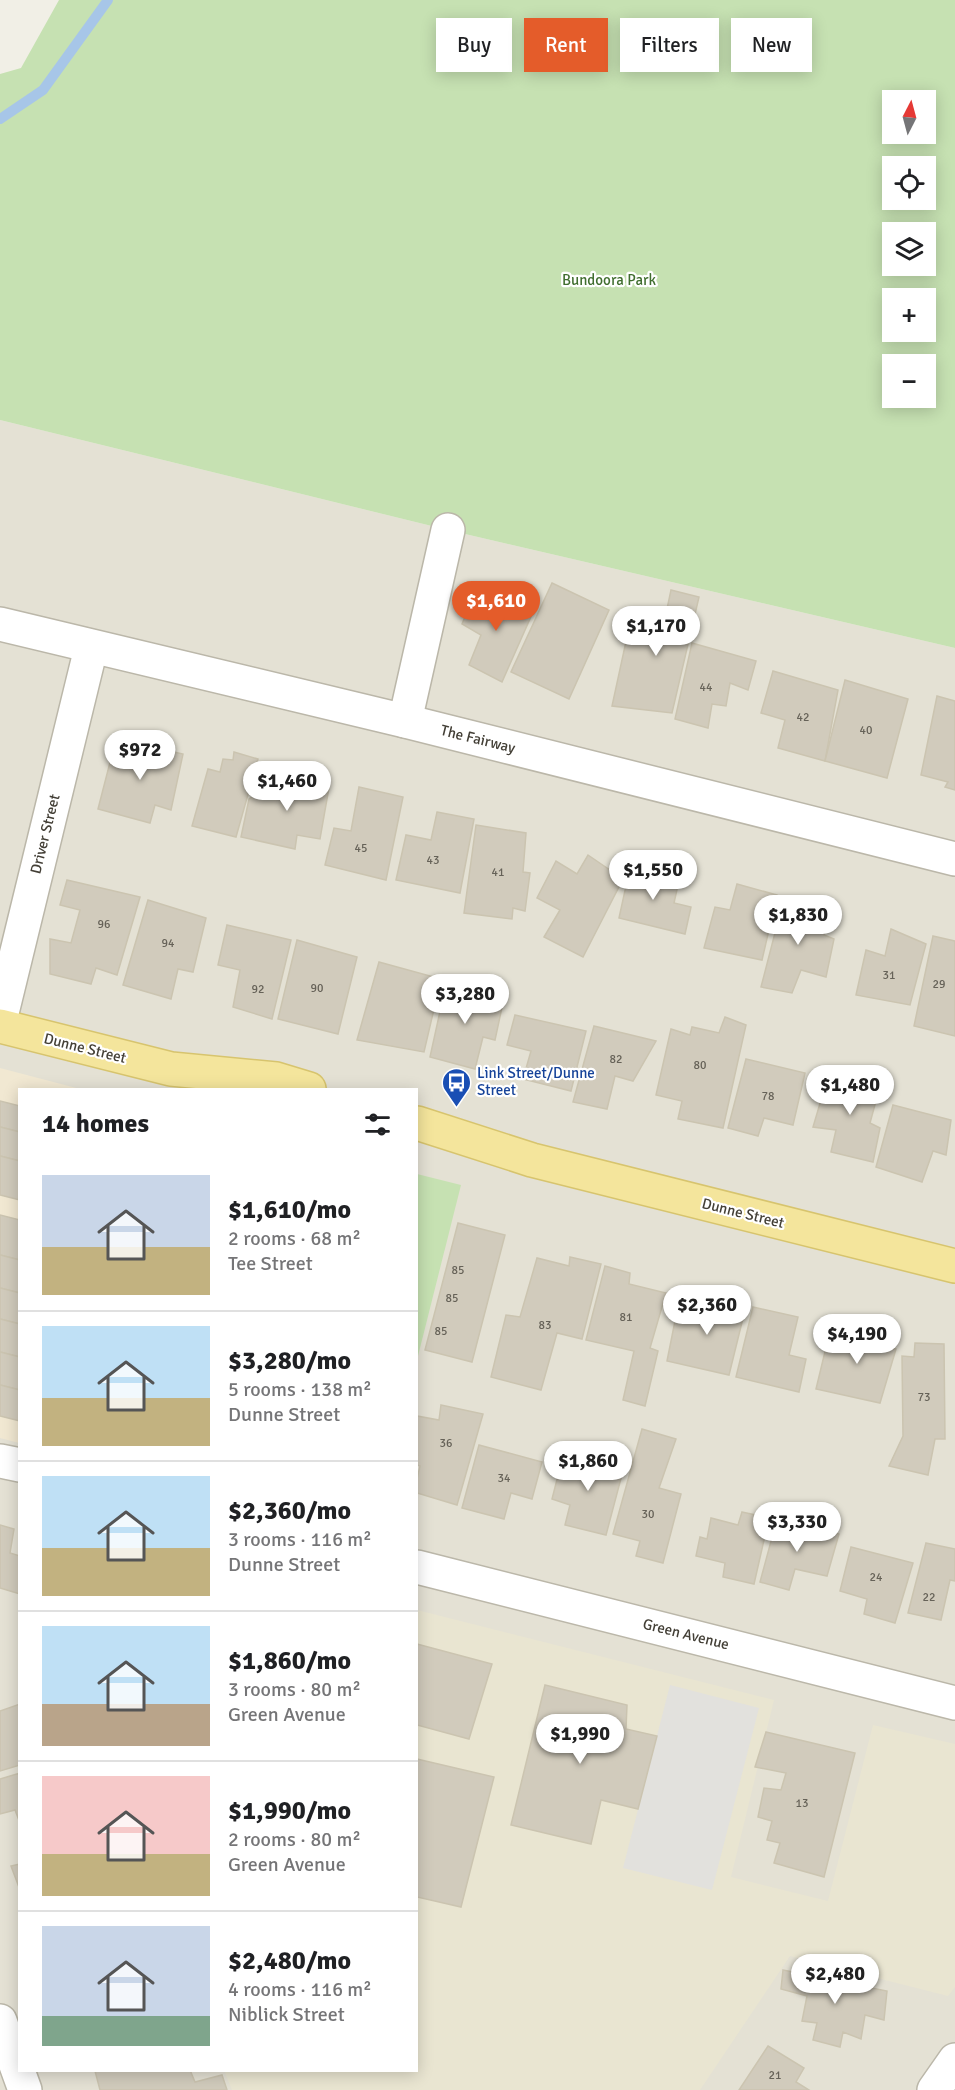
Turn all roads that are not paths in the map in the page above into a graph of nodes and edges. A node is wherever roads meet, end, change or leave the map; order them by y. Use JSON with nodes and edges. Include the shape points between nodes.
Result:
{"nodes":[{"id":1,"x":448,"y":530,"type":"dead end"},
{"id":2,"x":0,"y":624,"type":"edge"},
{"id":3,"x":91,"y":648,"type":"junction"},
{"id":4,"x":405,"y":721,"type":"junction"},
{"id":5,"x":955,"y":859,"type":"edge"},
{"id":6,"x":0,"y":1021,"type":"edge"},
{"id":7,"x":0,"y":1026,"type":"edge"},
{"id":8,"x":168,"y":1079,"type":"edge"},
{"id":9,"x":209,"y":1088,"type":"edge"},
{"id":10,"x":306,"y":1088,"type":"edge"},
{"id":11,"x":418,"y":1123,"type":"edge"},
{"id":12,"x":418,"y":1140,"type":"edge"},
{"id":13,"x":532,"y":1160,"type":"junction"},
{"id":14,"x":955,"y":1266,"type":"edge"},
{"id":15,"x":0,"y":1461,"type":"edge"},
{"id":16,"x":18,"y":1465,"type":"edge"},
{"id":17,"x":418,"y":1567,"type":"edge"},
{"id":18,"x":955,"y":1703,"type":"edge"},
{"id":19,"x":0,"y":2021,"type":"edge"},
{"id":20,"x":955,"y":2060,"type":"edge"},
{"id":21,"x":18,"y":2071,"type":"edge"},
{"id":22,"x":18,"y":2072,"type":"edge"},
{"id":23,"x":25,"y":2090,"type":"edge"},
{"id":24,"x":934,"y":2090,"type":"edge"}],
"edges":[{"from":1,"to":4,"type":"street"},
{"from":2,"to":3,"type":"street","name":"The Fairway"},
{"from":3,"to":4,"type":"street","name":"The Fairway"},
{"from":3,"to":6,"type":"street","name":"Driver Street"},
{"from":4,"to":5,"type":"street","name":"The Fairway"},
{"from":7,"to":8,"type":"main road","name":"Dunne Street"},
{"from":8,"to":9,"type":"main road","name":"Dunne Street"},
{"from":8,"to":10,"type":"main road","name":"Dunne Street","via":[[276,1079]]},
{"from":11,"to":13,"type":"main road","name":"Dunne Street"},
{"from":12,"to":13,"type":"main road","name":"Dunne Street"},
{"from":13,"to":14,"type":"main road","name":"Dunne Street"},
{"from":15,"to":16,"type":"street"},
{"from":17,"to":18,"type":"street","name":"Green Avenue"},
{"from":19,"to":21,"type":"street"},
{"from":20,"to":24,"type":"street"},
{"from":22,"to":23,"type":"street"}]}
